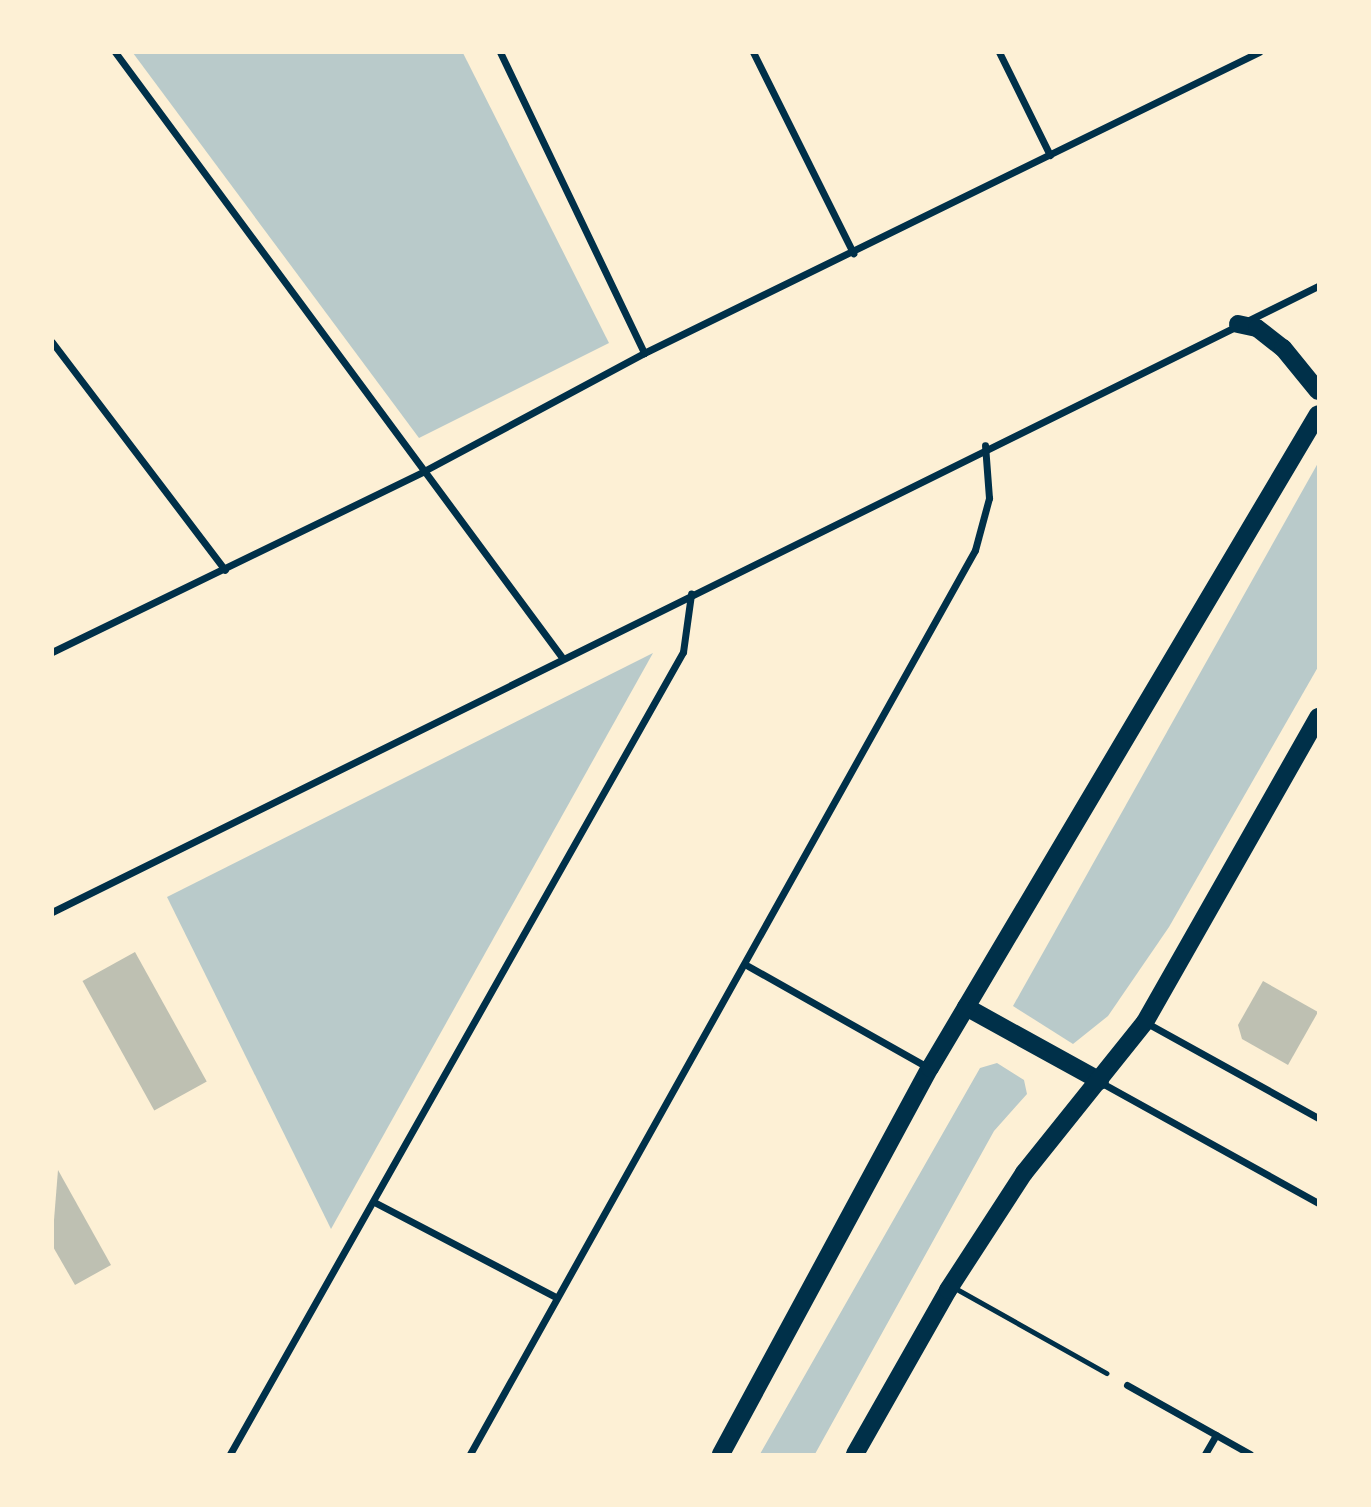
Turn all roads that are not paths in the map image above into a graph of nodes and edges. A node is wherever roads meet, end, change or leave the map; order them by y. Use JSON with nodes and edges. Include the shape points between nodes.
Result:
{"nodes":[{"id":1,"x":115,"y":52,"type":"edge"},
{"id":2,"x":500,"y":52,"type":"edge"},
{"id":3,"x":753,"y":52,"type":"edge"},
{"id":4,"x":999,"y":52,"type":"edge"},
{"id":5,"x":1259,"y":52,"type":"edge"},
{"id":6,"x":1246,"y":55,"type":"edge"},
{"id":7,"x":1050,"y":155,"type":"junction"},
{"id":8,"x":853,"y":253,"type":"junction"},
{"id":9,"x":1318,"y":286,"type":"edge"},
{"id":10,"x":1238,"y":324,"type":"junction"},
{"id":11,"x":52,"y":342,"type":"edge"},
{"id":12,"x":644,"y":353,"type":"junction"},
{"id":13,"x":1318,"y":391,"type":"edge"},
{"id":14,"x":1318,"y":414,"type":"edge"},
{"id":15,"x":985,"y":445,"type":"junction"},
{"id":16,"x":424,"y":471,"type":"junction"},
{"id":17,"x":225,"y":570,"type":"junction"},
{"id":18,"x":691,"y":594,"type":"junction"},
{"id":19,"x":52,"y":652,"type":"edge"},
{"id":20,"x":561,"y":656,"type":"junction"},
{"id":21,"x":1318,"y":717,"type":"edge"},
{"id":22,"x":52,"y":912,"type":"edge"},
{"id":23,"x":748,"y":966,"type":"junction"},
{"id":24,"x":966,"y":1007,"type":"junction"},
{"id":25,"x":1145,"y":1022,"type":"junction"},
{"id":26,"x":930,"y":1068,"type":"junction"},
{"id":27,"x":1100,"y":1082,"type":"junction"},
{"id":28,"x":1318,"y":1118,"type":"edge"},
{"id":29,"x":376,"y":1203,"type":"junction"},
{"id":30,"x":1318,"y":1203,"type":"edge"},
{"id":31,"x":951,"y":1285,"type":"junction"},
{"id":32,"x":556,"y":1297,"type":"junction"},
{"id":33,"x":1106,"y":1373,"type":"dead end"},
{"id":34,"x":1127,"y":1385,"type":"dead end"},
{"id":35,"x":1216,"y":1435,"type":"junction"},
{"id":36,"x":230,"y":1454,"type":"edge"},
{"id":37,"x":470,"y":1454,"type":"edge"},
{"id":38,"x":720,"y":1454,"type":"edge"},
{"id":39,"x":855,"y":1454,"type":"edge"},
{"id":40,"x":1205,"y":1454,"type":"edge"},
{"id":41,"x":1250,"y":1454,"type":"edge"}],
"edges":[{"from":1,"to":16,"type":"street"},
{"from":2,"to":12,"type":"street"},
{"from":3,"to":8,"type":"street"},
{"from":4,"to":7,"type":"street"},
{"from":5,"to":6,"type":"street"},
{"from":6,"to":7,"type":"street"},
{"from":7,"to":8,"type":"street"},
{"from":8,"to":12,"type":"street"},
{"from":9,"to":10,"type":"street"},
{"from":10,"to":13,"type":"main road","via":[[1257,328],[1283,348]]},
{"from":10,"to":15,"type":"street"},
{"from":11,"to":17,"type":"street"},
{"from":12,"to":16,"type":"street"},
{"from":14,"to":24,"type":"main road"},
{"from":15,"to":18,"type":"street"},
{"from":15,"to":23,"type":"street","via":[[989,498],[975,550]]},
{"from":16,"to":17,"type":"street"},
{"from":16,"to":20,"type":"street"},
{"from":17,"to":19,"type":"street"},
{"from":18,"to":20,"type":"street"},
{"from":18,"to":29,"type":"street","via":[[683,652]]},
{"from":20,"to":22,"type":"street"},
{"from":21,"to":25,"type":"main road"},
{"from":23,"to":26,"type":"street"},
{"from":23,"to":32,"type":"street"},
{"from":24,"to":26,"type":"main road"},
{"from":24,"to":27,"type":"main road"},
{"from":25,"to":27,"type":"main road"},
{"from":25,"to":28,"type":"street"},
{"from":26,"to":38,"type":"main road"},
{"from":27,"to":30,"type":"street"},
{"from":27,"to":31,"type":"main road","via":[[1024,1173]]},
{"from":29,"to":32,"type":"street"},
{"from":29,"to":36,"type":"street"},
{"from":31,"to":33,"type":"lane"},
{"from":31,"to":39,"type":"main road"},
{"from":32,"to":37,"type":"street"},
{"from":34,"to":35,"type":"street"},
{"from":35,"to":40,"type":"street"},
{"from":35,"to":41,"type":"street"}]}
